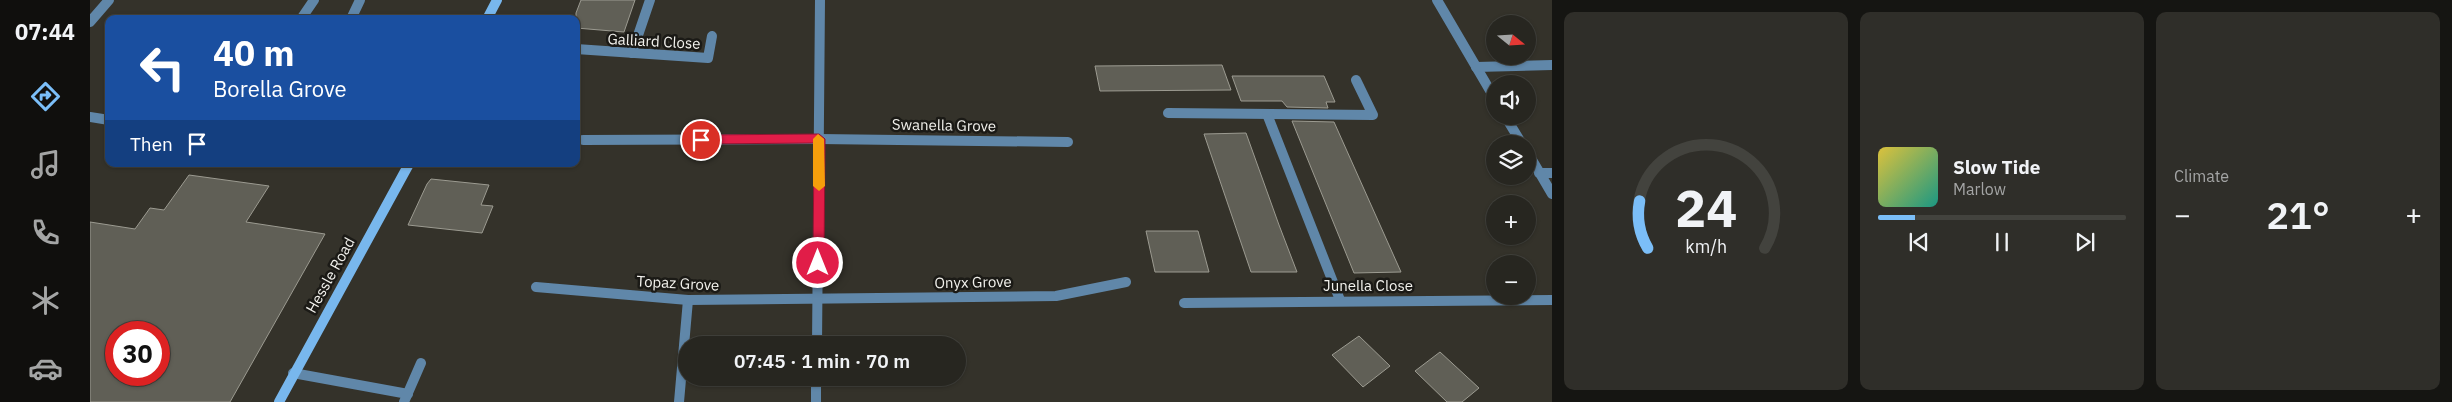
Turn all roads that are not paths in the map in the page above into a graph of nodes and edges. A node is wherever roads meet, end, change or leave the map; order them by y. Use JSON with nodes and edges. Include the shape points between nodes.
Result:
{"nodes":[{"id":1,"x":109,"y":0,"type":"edge"},
{"id":2,"x":314,"y":0,"type":"edge"},
{"id":3,"x":360,"y":0,"type":"edge"},
{"id":4,"x":497,"y":0,"type":"edge"},
{"id":5,"x":650,"y":0,"type":"edge"},
{"id":6,"x":820,"y":0,"type":"edge"},
{"id":7,"x":1437,"y":0,"type":"edge"},
{"id":8,"x":304,"y":15,"type":"edge"},
{"id":9,"x":353,"y":15,"type":"edge"},
{"id":10,"x":489,"y":15,"type":"edge"},
{"id":11,"x":90,"y":22,"type":"edge"},
{"id":12,"x":712,"y":36,"type":"dead end"},
{"id":13,"x":580,"y":49,"type":"edge"},
{"id":14,"x":632,"y":53,"type":"junction"},
{"id":15,"x":1552,"y":65,"type":"edge"},
{"id":16,"x":1476,"y":67,"type":"junction"},
{"id":17,"x":1356,"y":80,"type":"dead end"},
{"id":18,"x":1486,"y":84,"type":"edge"},
{"id":19,"x":1168,"y":113,"type":"dead end"},
{"id":20,"x":1267,"y":114,"type":"junction"},
{"id":21,"x":90,"y":117,"type":"edge"},
{"id":22,"x":105,"y":119,"type":"edge"},
{"id":23,"x":819,"y":139,"type":"junction"},
{"id":24,"x":582,"y":140,"type":"dead end"},
{"id":25,"x":1068,"y":142,"type":"dead end"},
{"id":26,"x":406,"y":167,"type":"edge"},
{"id":27,"x":1536,"y":168,"type":"edge"},
{"id":28,"x":1539,"y":173,"type":"junction"},
{"id":29,"x":1552,"y":173,"type":"edge"},
{"id":30,"x":1552,"y":194,"type":"edge"},
{"id":31,"x":1126,"y":282,"type":"dead end"},
{"id":32,"x":536,"y":287,"type":"dead end"},
{"id":33,"x":818,"y":299,"type":"junction"},
{"id":34,"x":688,"y":300,"type":"junction"},
{"id":35,"x":1340,"y":300,"type":"junction"},
{"id":36,"x":1552,"y":300,"type":"edge"},
{"id":37,"x":1184,"y":303,"type":"dead end"},
{"id":38,"x":817,"y":336,"type":"edge"},
{"id":39,"x":421,"y":363,"type":"dead end"},
{"id":40,"x":293,"y":373,"type":"junction"},
{"id":41,"x":816,"y":386,"type":"edge"},
{"id":42,"x":406,"y":398,"type":"edge"},
{"id":43,"x":279,"y":402,"type":"edge"},
{"id":44,"x":679,"y":402,"type":"edge"},
{"id":45,"x":816,"y":402,"type":"edge"}],
"edges":[{"from":1,"to":11,"type":"street"},
{"from":2,"to":8,"type":"street"},
{"from":3,"to":9,"type":"street"},
{"from":4,"to":10,"type":"street"},
{"from":5,"to":14,"type":"street"},
{"from":6,"to":23,"type":"street"},
{"from":7,"to":16,"type":"street"},
{"from":12,"to":14,"type":"street","name":"Galliard Close","via":[[708,58]]},
{"from":13,"to":14,"type":"street","name":"Galliard Close"},
{"from":15,"to":16,"type":"street"},
{"from":16,"to":18,"type":"street"},
{"from":17,"to":20,"type":"street","via":[[1373,115]]},
{"from":19,"to":20,"type":"street"},
{"from":20,"to":35,"type":"street"},
{"from":21,"to":22,"type":"street"},
{"from":23,"to":24,"type":"street","name":"Swanella Grove"},
{"from":23,"to":25,"type":"street","name":"Swanella Grove"},
{"from":23,"to":33,"type":"street"},
{"from":26,"to":40,"type":"street","name":"Hessle Road"},
{"from":27,"to":28,"type":"street"},
{"from":28,"to":29,"type":"street"},
{"from":28,"to":30,"type":"street"},
{"from":31,"to":33,"type":"street","name":"Onyx Grove","via":[[1056,296]]},
{"from":32,"to":34,"type":"street","name":"Topaz Grove"},
{"from":33,"to":34,"type":"street","name":"Topaz Grove"},
{"from":33,"to":38,"type":"street"},
{"from":34,"to":44,"type":"street"},
{"from":35,"to":36,"type":"street","name":"Junella Close"},
{"from":35,"to":37,"type":"street","name":"Junella Close"},
{"from":39,"to":42,"type":"street"},
{"from":40,"to":42,"type":"street"},
{"from":40,"to":43,"type":"street","name":"Hessle Road"},
{"from":41,"to":45,"type":"street"}]}
